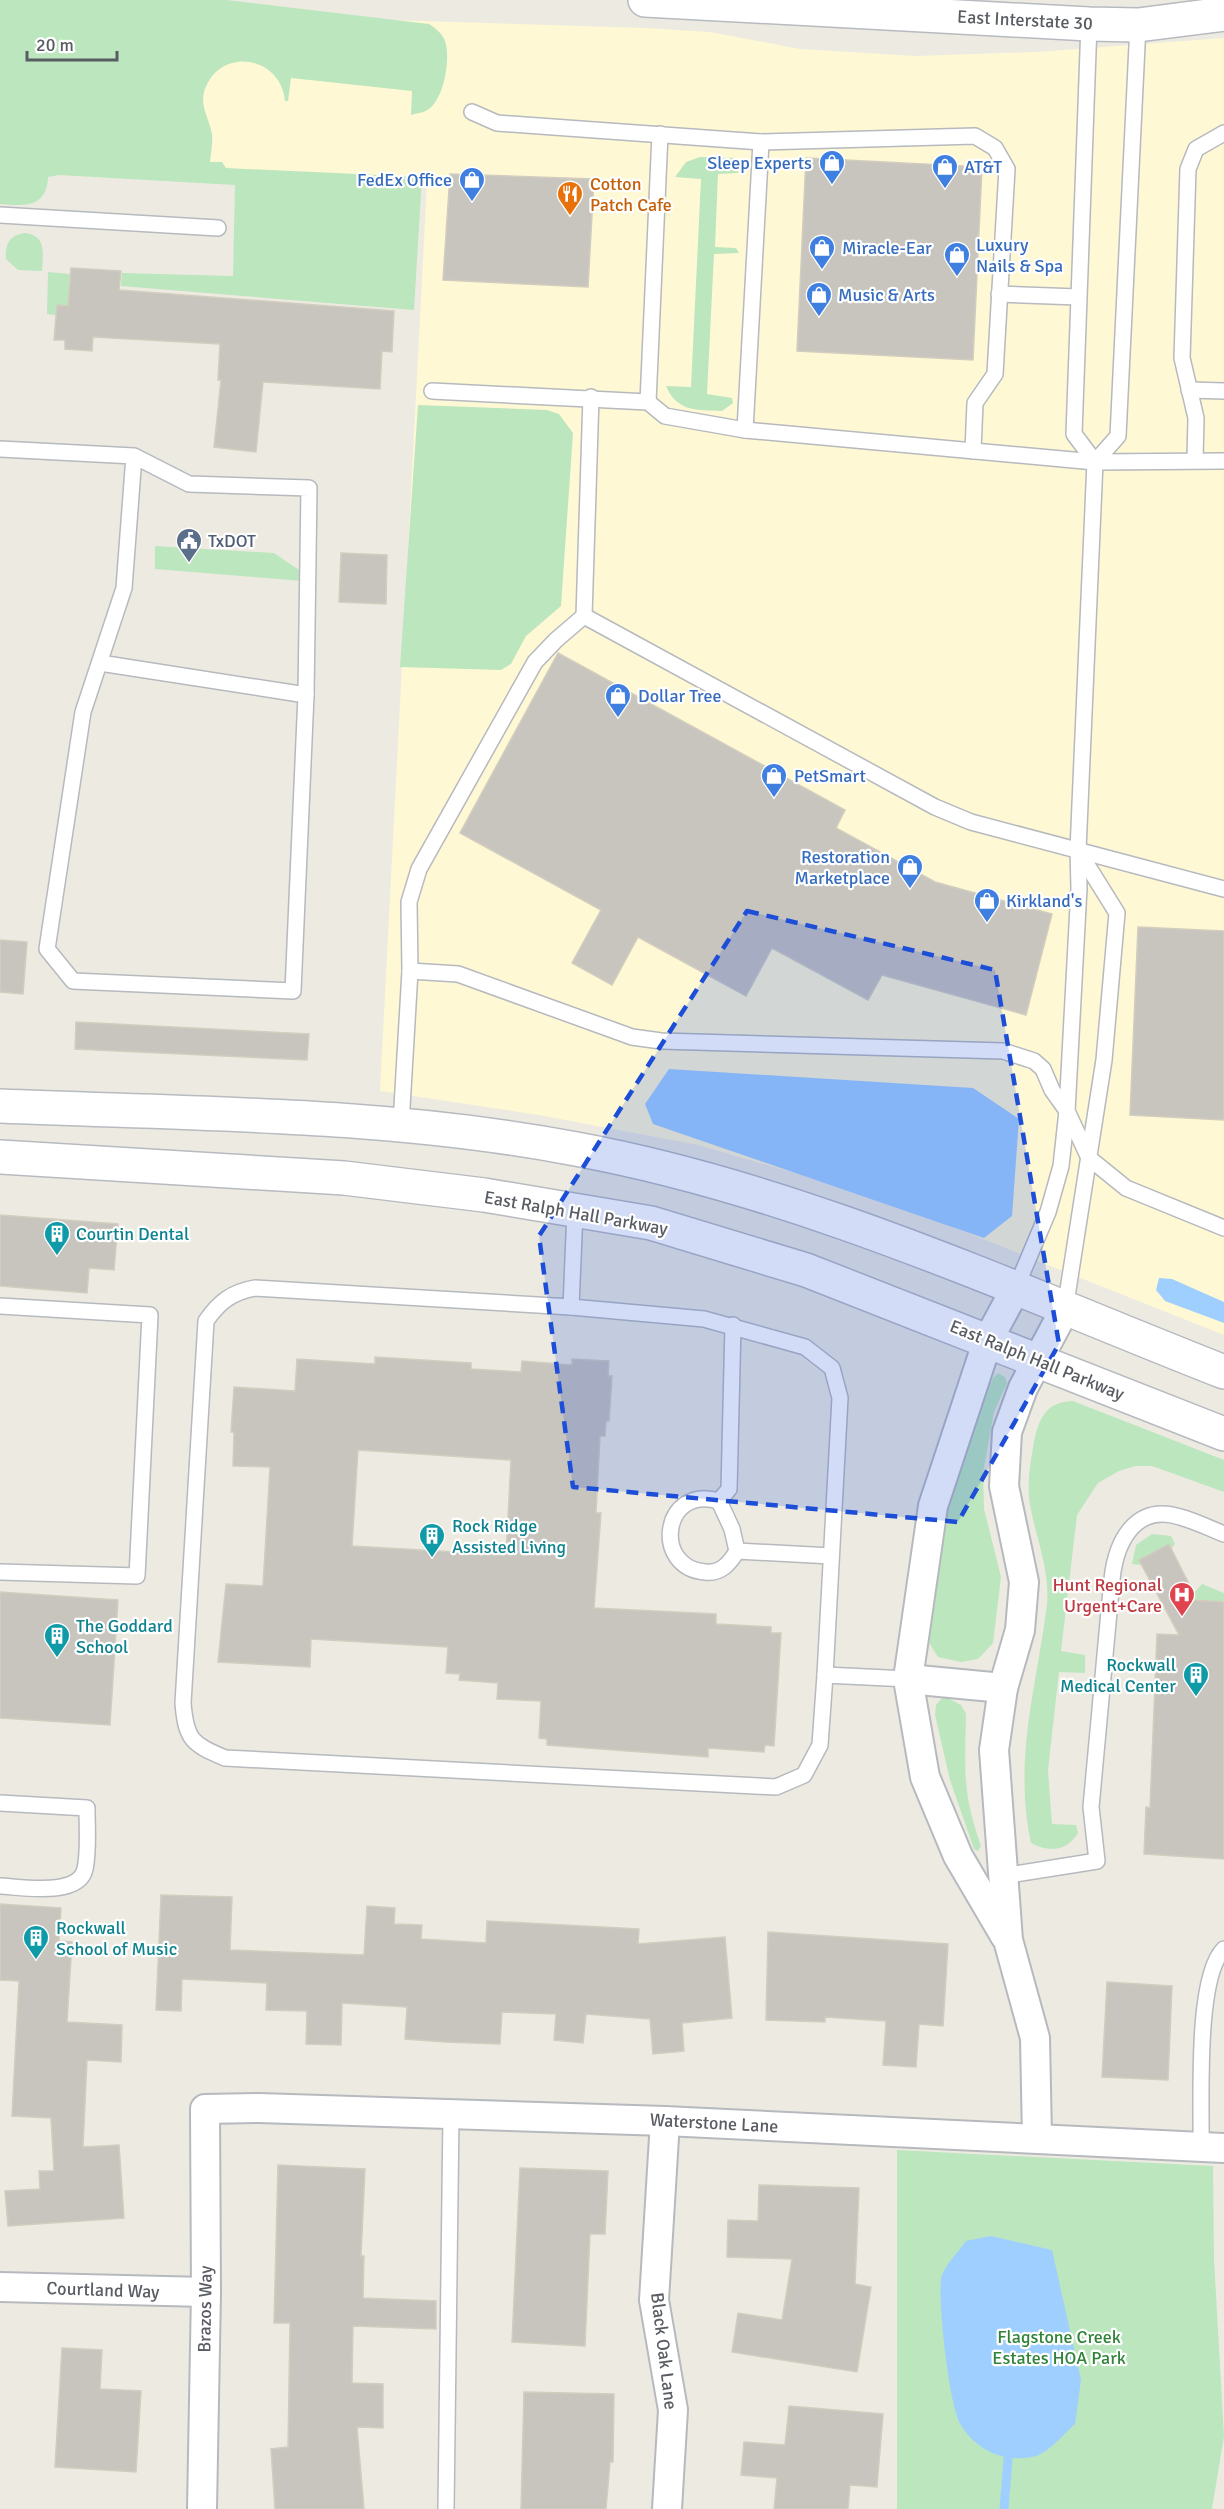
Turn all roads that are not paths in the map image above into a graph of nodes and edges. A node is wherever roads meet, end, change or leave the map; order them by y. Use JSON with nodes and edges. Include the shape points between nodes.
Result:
{"nodes":[{"id":1,"x":645,"y":0,"type":"edge"},
{"id":2,"x":1224,"y":15,"type":"edge"},
{"id":3,"x":1089,"y":24,"type":"junction"},
{"id":4,"x":1138,"y":25,"type":"junction"},
{"id":5,"x":472,"y":112,"type":"dead end"},
{"id":6,"x":660,"y":134,"type":"junction"},
{"id":7,"x":1224,"y":134,"type":"edge"},
{"id":8,"x":761,"y":142,"type":"junction"},
{"id":9,"x":0,"y":215,"type":"edge"},
{"id":10,"x":218,"y":228,"type":"dead end"},
{"id":11,"x":999,"y":294,"type":"junction"},
{"id":12,"x":1078,"y":297,"type":"junction"},
{"id":13,"x":1189,"y":390,"type":"junction"},
{"id":14,"x":432,"y":391,"type":"dead end"},
{"id":15,"x":1224,"y":391,"type":"edge"},
{"id":16,"x":591,"y":397,"type":"junction"},
{"id":17,"x":648,"y":402,"type":"junction"},
{"id":18,"x":745,"y":430,"type":"junction"},
{"id":19,"x":0,"y":449,"type":"edge"},
{"id":20,"x":973,"y":451,"type":"junction"},
{"id":21,"x":134,"y":456,"type":"junction"},
{"id":22,"x":1195,"y":460,"type":"junction"},
{"id":23,"x":1224,"y":461,"type":"edge"},
{"id":24,"x":1095,"y":462,"type":"junction"},
{"id":25,"x":584,"y":616,"type":"junction"},
{"id":26,"x":100,"y":663,"type":"junction"},
{"id":27,"x":306,"y":695,"type":"junction"},
{"id":28,"x":1078,"y":850,"type":"junction"},
{"id":29,"x":1224,"y":889,"type":"edge"},
{"id":30,"x":410,"y":971,"type":"junction"},
{"id":31,"x":0,"y":1106,"type":"edge"},
{"id":32,"x":1067,"y":1111,"type":"junction"},
{"id":33,"x":401,"y":1124,"type":"junction"},
{"id":34,"x":0,"y":1157,"type":"edge"},
{"id":35,"x":1089,"y":1158,"type":"junction"},
{"id":36,"x":575,"y":1211,"type":"junction"},
{"id":37,"x":1224,"y":1228,"type":"edge"},
{"id":38,"x":1016,"y":1290,"type":"junction"},
{"id":39,"x":0,"y":1306,"type":"edge"},
{"id":40,"x":571,"y":1307,"type":"junction"},
{"id":41,"x":1065,"y":1309,"type":"junction"},
{"id":42,"x":733,"y":1325,"type":"junction"},
{"id":43,"x":988,"y":1341,"type":"junction"},
{"id":44,"x":1038,"y":1361,"type":"junction"},
{"id":45,"x":1224,"y":1372,"type":"edge"},
{"id":46,"x":1224,"y":1434,"type":"edge"},
{"id":47,"x":719,"y":1501,"type":"junction"},
{"id":48,"x":1224,"y":1534,"type":"edge"},
{"id":49,"x":737,"y":1551,"type":"junction"},
{"id":50,"x":831,"y":1556,"type":"junction"},
{"id":51,"x":0,"y":1572,"type":"edge"},
{"id":52,"x":825,"y":1675,"type":"junction"},
{"id":53,"x":908,"y":1679,"type":"junction"},
{"id":54,"x":1003,"y":1689,"type":"junction"},
{"id":55,"x":0,"y":1803,"type":"edge"},
{"id":56,"x":1003,"y":1876,"type":"junction"},
{"id":57,"x":0,"y":1886,"type":"edge"},
{"id":58,"x":1008,"y":1940,"type":"junction"},
{"id":59,"x":1224,"y":1948,"type":"edge"},
{"id":60,"x":205,"y":2109,"type":"joint"},
{"id":61,"x":451,"y":2114,"type":"junction"},
{"id":62,"x":666,"y":2121,"type":"junction"},
{"id":63,"x":1037,"y":2139,"type":"junction"},
{"id":64,"x":1212,"y":2147,"type":"edge"},
{"id":65,"x":0,"y":2287,"type":"edge"},
{"id":66,"x":206,"y":2292,"type":"junction"},
{"id":67,"x":202,"y":2509,"type":"edge"},
{"id":68,"x":446,"y":2509,"type":"edge"},
{"id":69,"x":667,"y":2509,"type":"edge"}],
"edges":[{"from":1,"to":3,"type":"main road","name":"East Interstate 30"},
{"from":2,"to":4,"type":"main road","name":"East Interstate 30"},
{"from":3,"to":4,"type":"main road","name":"East Interstate 30"},
{"from":3,"to":12,"type":"lane"},
{"from":4,"to":24,"type":"lane","via":[[1118,436]]},
{"from":5,"to":6,"type":"lane","via":[[497,123]]},
{"from":6,"to":8,"type":"lane"},
{"from":6,"to":17,"type":"lane"},
{"from":7,"to":13,"type":"lane","via":[[1196,150],[1188,169],[1182,358]]},
{"from":8,"to":11,"type":"lane","via":[[975,136],[995,148],[1007,169]]},
{"from":8,"to":18,"type":"lane"},
{"from":9,"to":10,"type":"lane"},
{"from":11,"to":12,"type":"lane"},
{"from":11,"to":20,"type":"lane","via":[[995,374],[975,404]]},
{"from":12,"to":24,"type":"lane","via":[[1074,434]]},
{"from":13,"to":15,"type":"lane"},
{"from":13,"to":22,"type":"lane","via":[[1196,418]]},
{"from":14,"to":16,"type":"lane"},
{"from":16,"to":17,"type":"lane"},
{"from":16,"to":25,"type":"lane"},
{"from":17,"to":18,"type":"lane","via":[[665,416]]},
{"from":18,"to":20,"type":"lane"},
{"from":19,"to":21,"type":"lane"},
{"from":20,"to":24,"type":"lane"},
{"from":21,"to":26,"type":"lane","via":[[124,588]]},
{"from":21,"to":27,"type":"lane","via":[[189,484],[309,488]]},
{"from":22,"to":23,"type":"lane"},
{"from":22,"to":24,"type":"lane"},
{"from":24,"to":28,"type":"lane"},
{"from":25,"to":28,"type":"lane","via":[[935,807],[971,822]]},
{"from":25,"to":30,"type":"lane","via":[[535,662],[418,869],[409,902]]},
{"from":26,"to":27,"type":"lane"},
{"from":26,"to":27,"type":"lane","via":[[83,712],[46,949],[72,981],[293,991]]},
{"from":28,"to":29,"type":"lane"},
{"from":28,"to":32,"type":"lane"},
{"from":28,"to":35,"type":"lane","via":[[1117,914],[1104,1060]]},
{"from":30,"to":32,"type":"lane","via":[[458,974],[632,1036],[661,1041],[1003,1052],[1034,1061],[1043,1069]]},
{"from":30,"to":33,"type":"lane"},
{"from":31,"to":33,"type":"main road"},
{"from":32,"to":35,"type":"lane"},
{"from":32,"to":38,"type":"lane","via":[[1061,1166]]},
{"from":33,"to":38,"type":"main road","via":[[577,1149],[721,1184],[838,1219]]},
{"from":34,"to":36,"type":"main road","name":"East Ralph Hall Parkway","via":[[344,1178]]},
{"from":35,"to":37,"type":"lane","via":[[1126,1188]]},
{"from":35,"to":41,"type":"lane"},
{"from":36,"to":40,"type":"lane"},
{"from":36,"to":43,"type":"main road","name":"East Ralph Hall Parkway","via":[[651,1223],[806,1270]]},
{"from":38,"to":41,"type":"main road"},
{"from":38,"to":43,"type":"street"},
{"from":39,"to":51,"type":"lane","via":[[150,1315],[137,1576]]},
{"from":40,"to":42,"type":"lane","via":[[664,1314]]},
{"from":40,"to":52,"type":"lane","via":[[255,1288],[239,1291],[217,1304],[206,1321],[183,1703],[185,1729],[200,1747],[225,1758],[777,1787],[804,1775],[820,1745]]},
{"from":41,"to":44,"type":"street"},
{"from":41,"to":45,"type":"main road"},
{"from":42,"to":47,"type":"lane","via":[[729,1489]]},
{"from":42,"to":50,"type":"lane","via":[[805,1347],[832,1368],[840,1398]]},
{"from":43,"to":44,"type":"main road","name":"East Ralph Hall Parkway"},
{"from":43,"to":53,"type":"street","via":[[933,1506]]},
{"from":44,"to":46,"type":"main road","name":"East Ralph Hall Parkway"},
{"from":44,"to":54,"type":"street","via":[[1007,1432],[1004,1485],[1024,1582],[1020,1630]]},
{"from":47,"to":49,"type":"lane"},
{"from":47,"to":49,"type":"lane","via":[[704,1496],[687,1502],[676,1514],[670,1532],[672,1549],[693,1572],[711,1573],[729,1565]]},
{"from":48,"to":56,"type":"lane","via":[[1178,1516],[1159,1514],[1128,1529],[1115,1555],[1112,1579],[1091,1807],[1096,1861]]},
{"from":49,"to":50,"type":"lane"},
{"from":50,"to":52,"type":"lane"},
{"from":52,"to":53,"type":"lane"},
{"from":53,"to":54,"type":"street"},
{"from":53,"to":58,"type":"street","via":[[925,1777],[958,1856]]},
{"from":54,"to":56,"type":"street","via":[[994,1750]]},
{"from":55,"to":57,"type":"lane","via":[[87,1808],[87,1827],[85,1870],[78,1882],[60,1888]]},
{"from":56,"to":58,"type":"street"},
{"from":58,"to":63,"type":"street","via":[[1035,2038]]},
{"from":59,"to":64,"type":"lane","via":[[1209,1975],[1203,2044]]},
{"from":60,"to":61,"type":"street","name":"Waterstone Lane"},
{"from":60,"to":66,"type":"street","name":"Brazos Way"},
{"from":61,"to":62,"type":"street","name":"Waterstone Lane"},
{"from":61,"to":68,"type":"lane"},
{"from":62,"to":63,"type":"street","name":"Waterstone Lane"},
{"from":62,"to":69,"type":"street","name":"Black Oak Lane","via":[[654,2300],[673,2410]]},
{"from":63,"to":64,"type":"street","name":"Waterstone Lane"},
{"from":65,"to":66,"type":"street","name":"Courtland Way"},
{"from":66,"to":67,"type":"street","name":"Brazos Way"}]}
